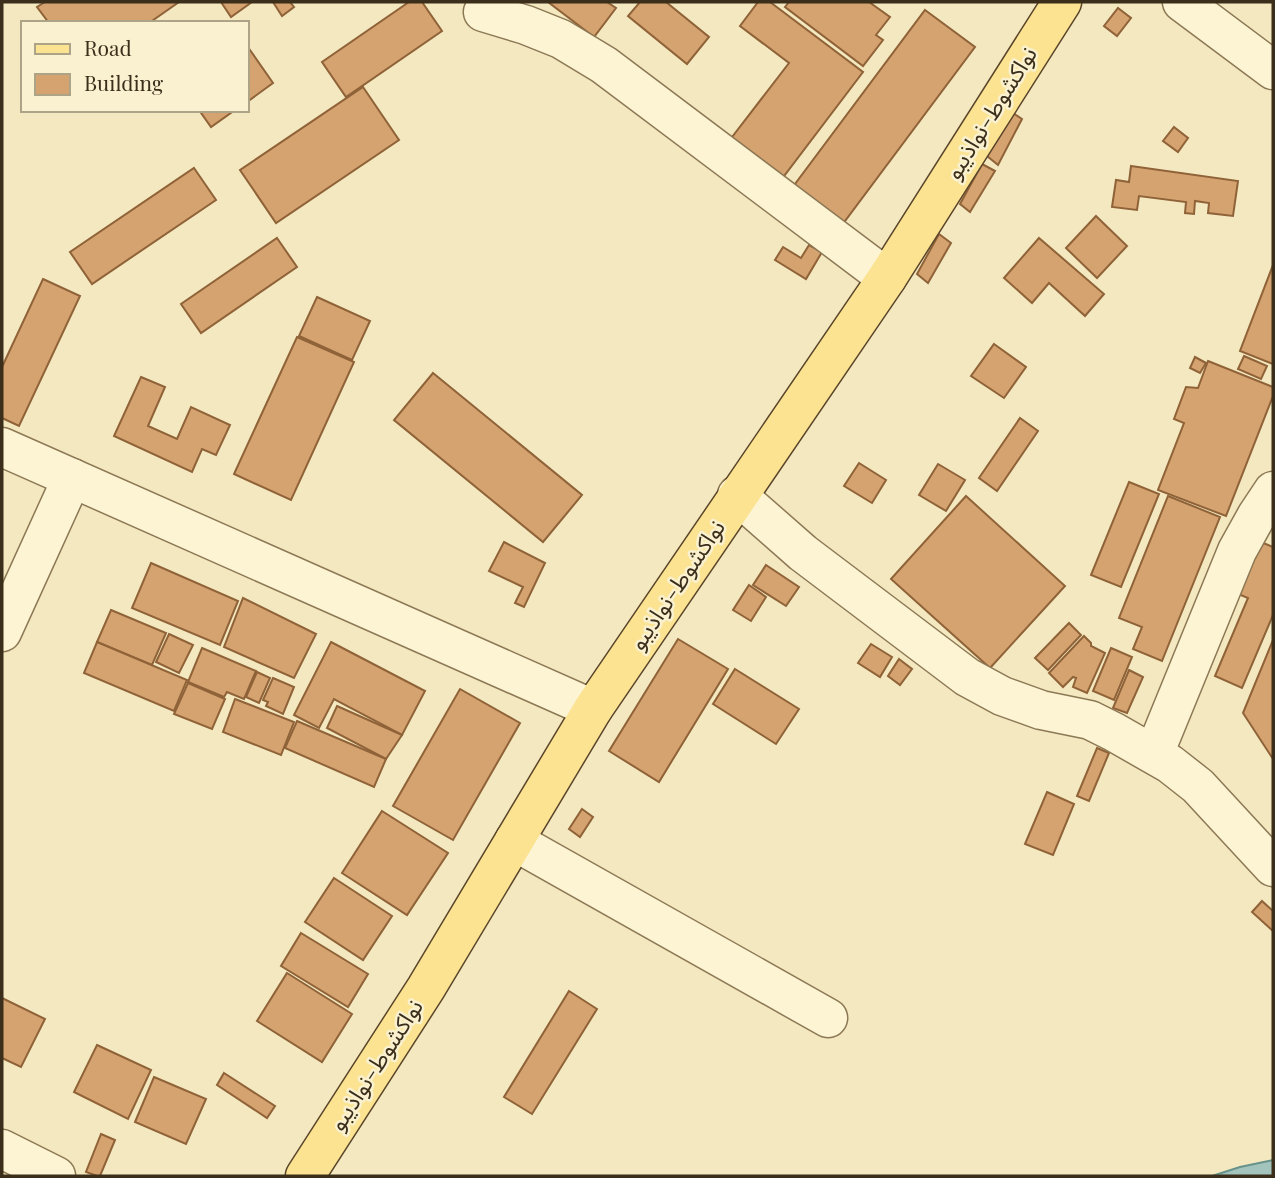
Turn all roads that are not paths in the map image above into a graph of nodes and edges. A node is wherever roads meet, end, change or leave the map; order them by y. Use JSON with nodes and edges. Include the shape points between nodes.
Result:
{"nodes":[{"id":1,"x":1062,"y":2,"type":"edge"},
{"id":2,"x":1182,"y":2,"type":"edge"},
{"id":3,"x":483,"y":12,"type":"dead end"},
{"id":4,"x":1273,"y":70,"type":"edge"},
{"id":5,"x":887,"y":278,"type":"junction"},
{"id":6,"x":2,"y":447,"type":"edge"},
{"id":7,"x":72,"y":478,"type":"junction"},
{"id":8,"x":1273,"y":491,"type":"edge"},
{"id":9,"x":737,"y":495,"type":"junction"},
{"id":10,"x":2,"y":632,"type":"edge"},
{"id":11,"x":593,"y":709,"type":"junction"},
{"id":12,"x":1154,"y":754,"type":"junction"},
{"id":13,"x":514,"y":841,"type":"junction"},
{"id":14,"x":1273,"y":867,"type":"edge"},
{"id":15,"x":828,"y":1018,"type":"dead end"},
{"id":16,"x":2,"y":1149,"type":"edge"},
{"id":17,"x":56,"y":1176,"type":"edge"},
{"id":18,"x":305,"y":1176,"type":"edge"}],
"edges":[{"from":1,"to":5,"type":"main road","name":"نواكشوط-نواذيبو"},
{"from":2,"to":4,"type":"street"},
{"from":3,"to":5,"type":"street","via":[[561,39],[604,65]]},
{"from":5,"to":9,"type":"main road","name":"نواكشوط-نواذيبو"},
{"from":6,"to":7,"type":"street"},
{"from":7,"to":10,"type":"street"},
{"from":7,"to":11,"type":"street"},
{"from":8,"to":12,"type":"street","via":[[1237,551]]},
{"from":9,"to":11,"type":"main road","name":"نواكشوط-نواذيبو"},
{"from":9,"to":12,"type":"street","via":[[803,552],[967,677],[1041,710],[1090,720]]},
{"from":11,"to":13,"type":"main road","name":"نواكشوط-نواذيبو"},
{"from":12,"to":14,"type":"street","via":[[1198,786]]},
{"from":13,"to":15,"type":"street"},
{"from":13,"to":18,"type":"main road","name":"نواكشوط-نواذيبو"},
{"from":16,"to":17,"type":"street"}]}
